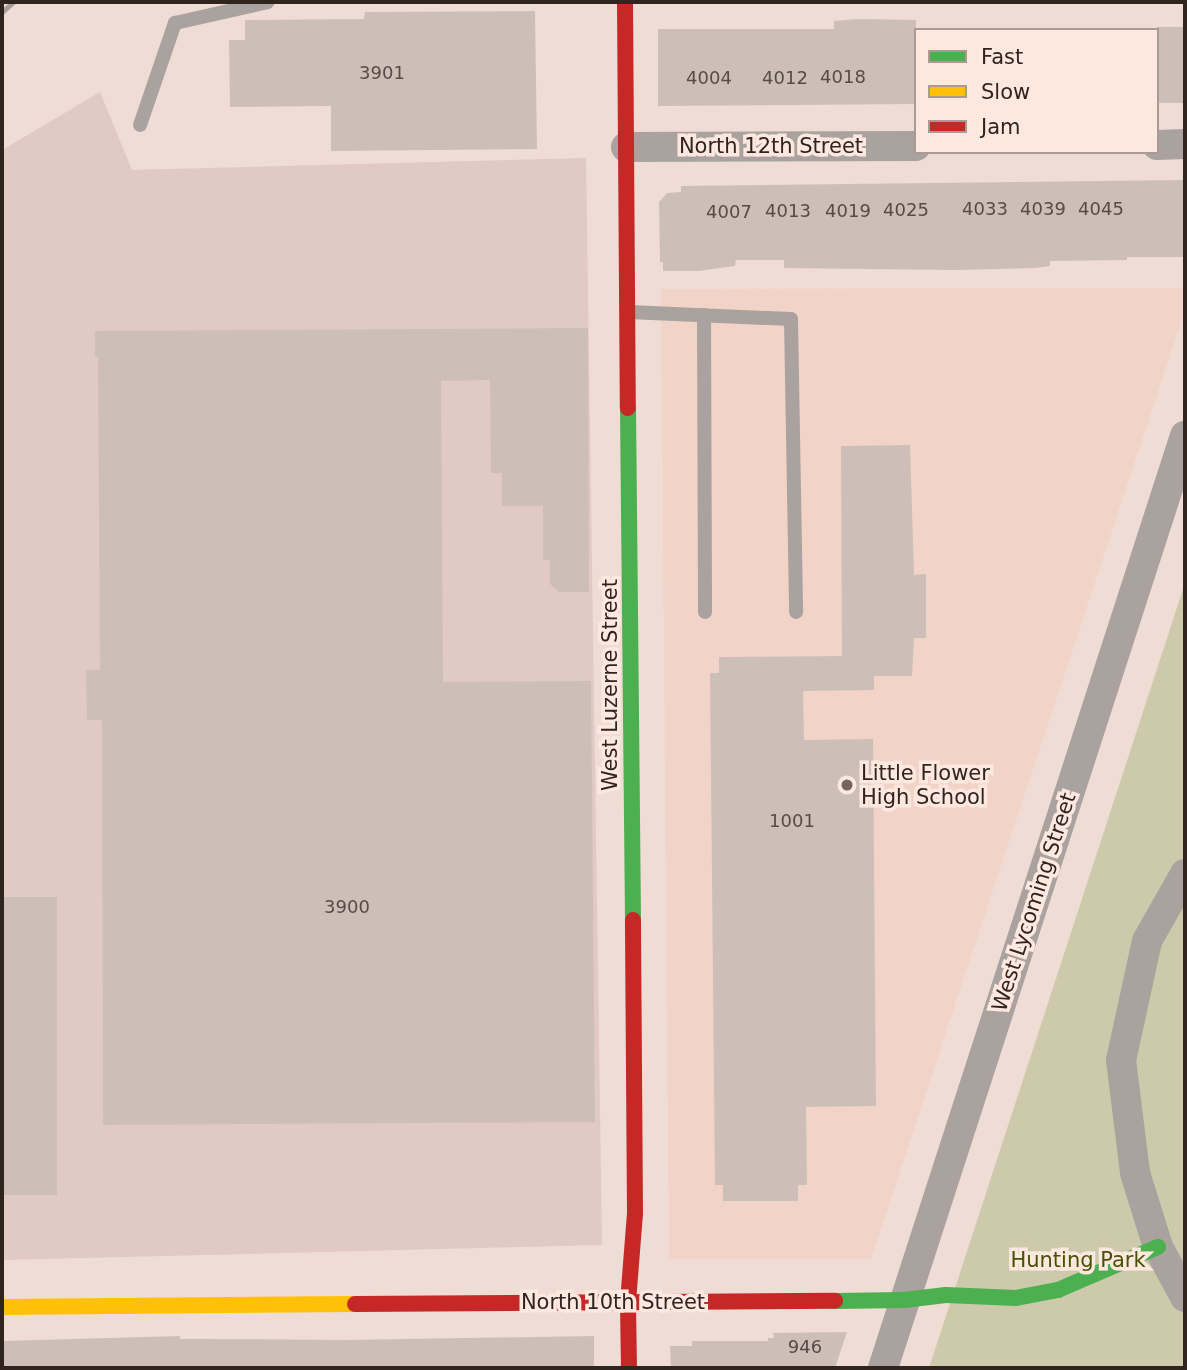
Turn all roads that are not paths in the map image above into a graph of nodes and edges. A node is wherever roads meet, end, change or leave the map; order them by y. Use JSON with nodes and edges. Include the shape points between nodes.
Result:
{"nodes":[{"id":1,"x":268,"y":2,"type":"edge"},
{"id":2,"x":625,"y":2,"type":"edge"},
{"id":3,"x":140,"y":125,"type":"dead end"},
{"id":4,"x":1185,"y":144,"type":"edge"},
{"id":5,"x":1159,"y":145,"type":"edge"},
{"id":6,"x":914,"y":146,"type":"edge"},
{"id":7,"x":626,"y":147,"type":"junction"},
{"id":8,"x":628,"y":312,"type":"junction"},
{"id":9,"x":704,"y":315,"type":"junction"},
{"id":10,"x":1185,"y":436,"type":"edge"},
{"id":11,"x":705,"y":612,"type":"dead end"},
{"id":12,"x":796,"y":612,"type":"dead end"},
{"id":13,"x":1185,"y":874,"type":"edge"},
{"id":14,"x":1158,"y":1247,"type":"junction"},
{"id":15,"x":1185,"y":1297,"type":"edge"},
{"id":16,"x":904,"y":1300,"type":"junction"},
{"id":17,"x":628,"y":1302,"type":"junction"},
{"id":18,"x":2,"y":1307,"type":"edge"},
{"id":19,"x":629,"y":1368,"type":"edge"},
{"id":20,"x":883,"y":1368,"type":"edge"}],
"edges":[{"from":1,"to":3,"type":"lane","via":[[175,23]]},
{"from":2,"to":7,"type":"street","name":"West Luzerne Street"},
{"from":4,"to":5,"type":"street"},
{"from":6,"to":7,"type":"street","name":"North 12th Street"},
{"from":7,"to":8,"type":"street","name":"West Luzerne Street"},
{"from":8,"to":9,"type":"lane"},
{"from":8,"to":17,"type":"street","name":"West Luzerne Street","via":[[635,1214]]},
{"from":9,"to":11,"type":"lane"},
{"from":9,"to":12,"type":"lane","via":[[792,319]]},
{"from":10,"to":16,"type":"street","name":"West Lycoming Street"},
{"from":13,"to":14,"type":"street","via":[[1147,941],[1121,1060],[1135,1174]]},
{"from":14,"to":15,"type":"street"},
{"from":14,"to":16,"type":"street","name":"North 10th Street","via":[[1058,1290],[1016,1298],[946,1295]]},
{"from":16,"to":17,"type":"street","name":"North 10th Street"},
{"from":16,"to":20,"type":"street","name":"West Lycoming Street"},
{"from":17,"to":18,"type":"street","name":"North 10th Street"},
{"from":17,"to":19,"type":"street","name":"West Luzerne Street"}]}
